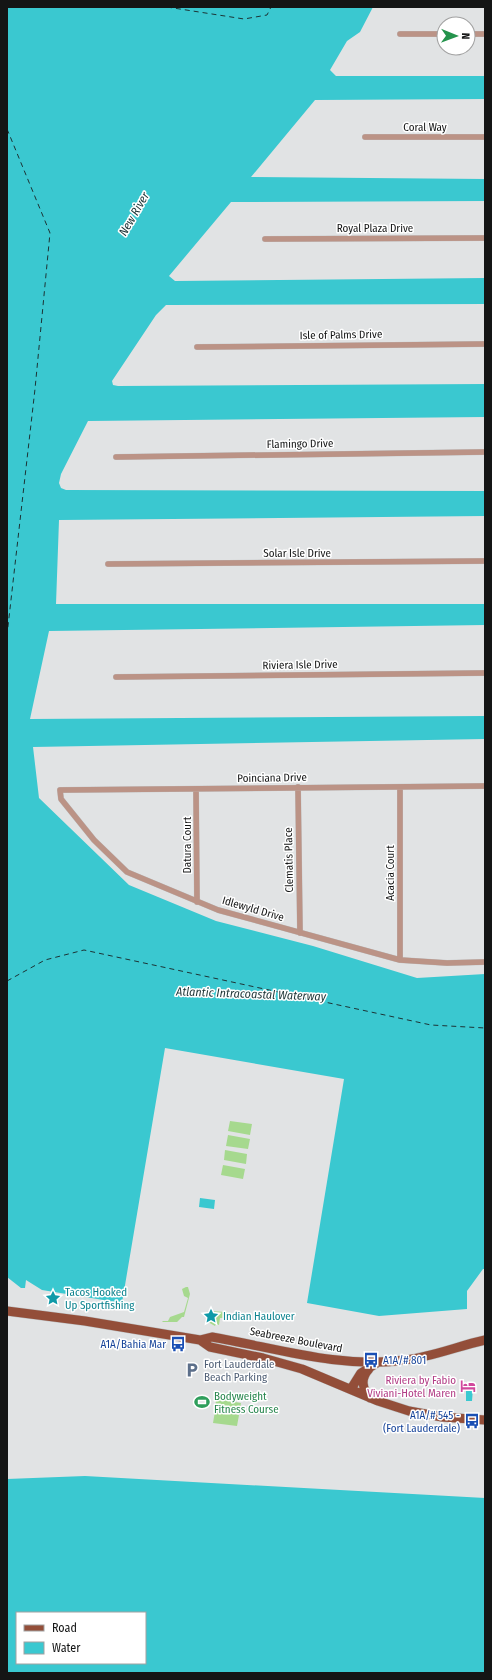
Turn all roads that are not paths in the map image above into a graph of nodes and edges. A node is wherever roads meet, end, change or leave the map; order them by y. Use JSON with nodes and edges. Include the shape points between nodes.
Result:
{"nodes":[{"id":1,"x":400,"y":34,"type":"dead end"},
{"id":2,"x":436,"y":34,"type":"edge"},
{"id":3,"x":365,"y":137,"type":"dead end"},
{"id":4,"x":485,"y":137,"type":"edge"},
{"id":5,"x":485,"y":238,"type":"edge"},
{"id":6,"x":265,"y":239,"type":"dead end"},
{"id":7,"x":485,"y":344,"type":"edge"},
{"id":8,"x":197,"y":347,"type":"dead end"},
{"id":9,"x":485,"y":452,"type":"edge"},
{"id":10,"x":116,"y":457,"type":"dead end"},
{"id":11,"x":485,"y":561,"type":"edge"},
{"id":12,"x":108,"y":564,"type":"dead end"},
{"id":13,"x":485,"y":673,"type":"edge"},
{"id":14,"x":116,"y":677,"type":"dead end"},
{"id":15,"x":485,"y":786,"type":"edge"},
{"id":16,"x":298,"y":787,"type":"junction"},
{"id":17,"x":400,"y":787,"type":"junction"},
{"id":18,"x":196,"y":789,"type":"junction"},
{"id":19,"x":60,"y":790,"type":"joint"},
{"id":20,"x":197,"y":902,"type":"junction"},
{"id":21,"x":300,"y":933,"type":"junction"},
{"id":22,"x":400,"y":960,"type":"junction"},
{"id":23,"x":485,"y":962,"type":"edge"},
{"id":24,"x":7,"y":1311,"type":"edge"},
{"id":25,"x":200,"y":1340,"type":"junction"},
{"id":26,"x":485,"y":1340,"type":"edge"},
{"id":27,"x":375,"y":1364,"type":"junction"},
{"id":28,"x":350,"y":1389,"type":"junction"},
{"id":29,"x":370,"y":1398,"type":"junction"},
{"id":30,"x":485,"y":1420,"type":"edge"}],
"edges":[{"from":1,"to":2,"type":"street"},
{"from":3,"to":4,"type":"street","name":"Coral Way"},
{"from":5,"to":6,"type":"street","name":"Royal Plaza Drive"},
{"from":7,"to":8,"type":"street","name":"Isle of Palms Drive"},
{"from":9,"to":10,"type":"street","name":"Flamingo Drive"},
{"from":11,"to":12,"type":"street","name":"Solar Isle Drive"},
{"from":13,"to":14,"type":"street","name":"Riviera Isle Drive"},
{"from":15,"to":17,"type":"street","name":"Poinciana Drive"},
{"from":16,"to":17,"type":"street","name":"Poinciana Drive"},
{"from":16,"to":18,"type":"street","name":"Poinciana Drive"},
{"from":16,"to":21,"type":"street","name":"Clematis Place"},
{"from":17,"to":22,"type":"street","name":"Acacia Court"},
{"from":18,"to":19,"type":"street","name":"Poinciana Drive"},
{"from":18,"to":20,"type":"street","name":"Datura Court"},
{"from":19,"to":20,"type":"street","name":"Idlewyld Drive","via":[[61,799],[94,840],[127,872]]},
{"from":20,"to":21,"type":"street","name":"Idlewyld Drive"},
{"from":21,"to":22,"type":"street","name":"Idlewyld Drive"},
{"from":22,"to":23,"type":"street","name":"Idlewyld Drive"},
{"from":24,"to":25,"type":"main road","name":"Seabreeze Boulevard"},
{"from":25,"to":27,"type":"main road","name":"Seabreeze Boulevard","via":[[212,1337],[325,1359]]},
{"from":25,"to":28,"type":"main road","via":[[210,1347],[263,1358]]},
{"from":26,"to":27,"type":"main road","name":"Seabreeze Boulevard","via":[[419,1358]]},
{"from":27,"to":28,"type":"main road","via":[[361,1373]]},
{"from":27,"to":29,"type":"main road","via":[[364,1376],[364,1390]]},
{"from":28,"to":29,"type":"main road"},
{"from":29,"to":30,"type":"main road","via":[[425,1414]]}]}
